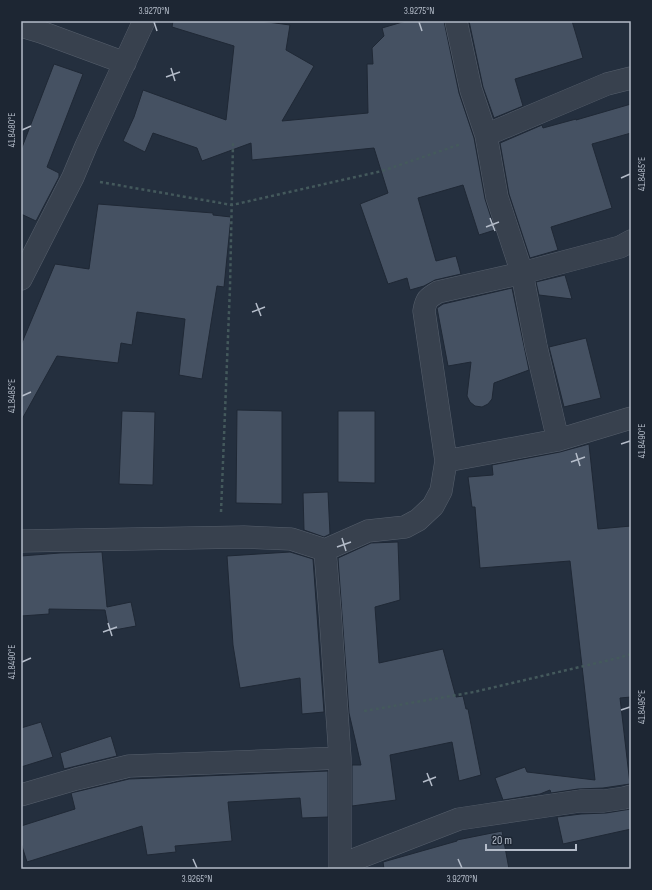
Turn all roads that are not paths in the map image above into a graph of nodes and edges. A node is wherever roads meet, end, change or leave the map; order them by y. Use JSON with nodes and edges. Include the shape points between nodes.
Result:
{"nodes":[{"id":1,"x":144,"y":21,"type":"edge"},
{"id":2,"x":456,"y":21,"type":"edge"},
{"id":3,"x":21,"y":26,"type":"edge"},
{"id":4,"x":125,"y":63,"type":"junction"},
{"id":5,"x":631,"y":78,"type":"edge"},
{"id":6,"x":486,"y":135,"type":"junction"},
{"id":7,"x":631,"y":241,"type":"edge"},
{"id":8,"x":522,"y":273,"type":"junction"},
{"id":9,"x":21,"y":279,"type":"edge"},
{"id":10,"x":631,"y":418,"type":"edge"},
{"id":11,"x":558,"y":440,"type":"junction"},
{"id":12,"x":446,"y":460,"type":"junction"},
{"id":13,"x":21,"y":541,"type":"edge"},
{"id":14,"x":325,"y":550,"type":"junction"},
{"id":15,"x":340,"y":758,"type":"junction"},
{"id":16,"x":21,"y":795,"type":"edge"},
{"id":17,"x":631,"y":796,"type":"edge"},
{"id":18,"x":340,"y":867,"type":"edge"}],
"edges":[{"from":1,"to":4,"type":"street"},
{"from":2,"to":6,"type":"street","via":[[471,90]]},
{"from":3,"to":4,"type":"street"},
{"from":4,"to":9,"type":"street","via":[[73,177]]},
{"from":5,"to":6,"type":"street","via":[[607,84]]},
{"from":6,"to":8,"type":"street","via":[[497,197]]},
{"from":7,"to":8,"type":"street","via":[[620,247]]},
{"from":8,"to":11,"type":"street"},
{"from":8,"to":12,"type":"street","via":[[438,292],[425,302],[424,311]]},
{"from":10,"to":11,"type":"street"},
{"from":11,"to":12,"type":"street"},
{"from":12,"to":14,"type":"street","via":[[441,491],[433,506],[418,520],[404,527],[368,532]]},
{"from":13,"to":14,"type":"street","via":[[244,537],[291,539]]},
{"from":14,"to":15,"type":"street"},
{"from":15,"to":16,"type":"street","via":[[129,766]]},
{"from":15,"to":18,"type":"street"},
{"from":17,"to":18,"type":"street","via":[[604,801],[580,800],[459,820]]}]}
